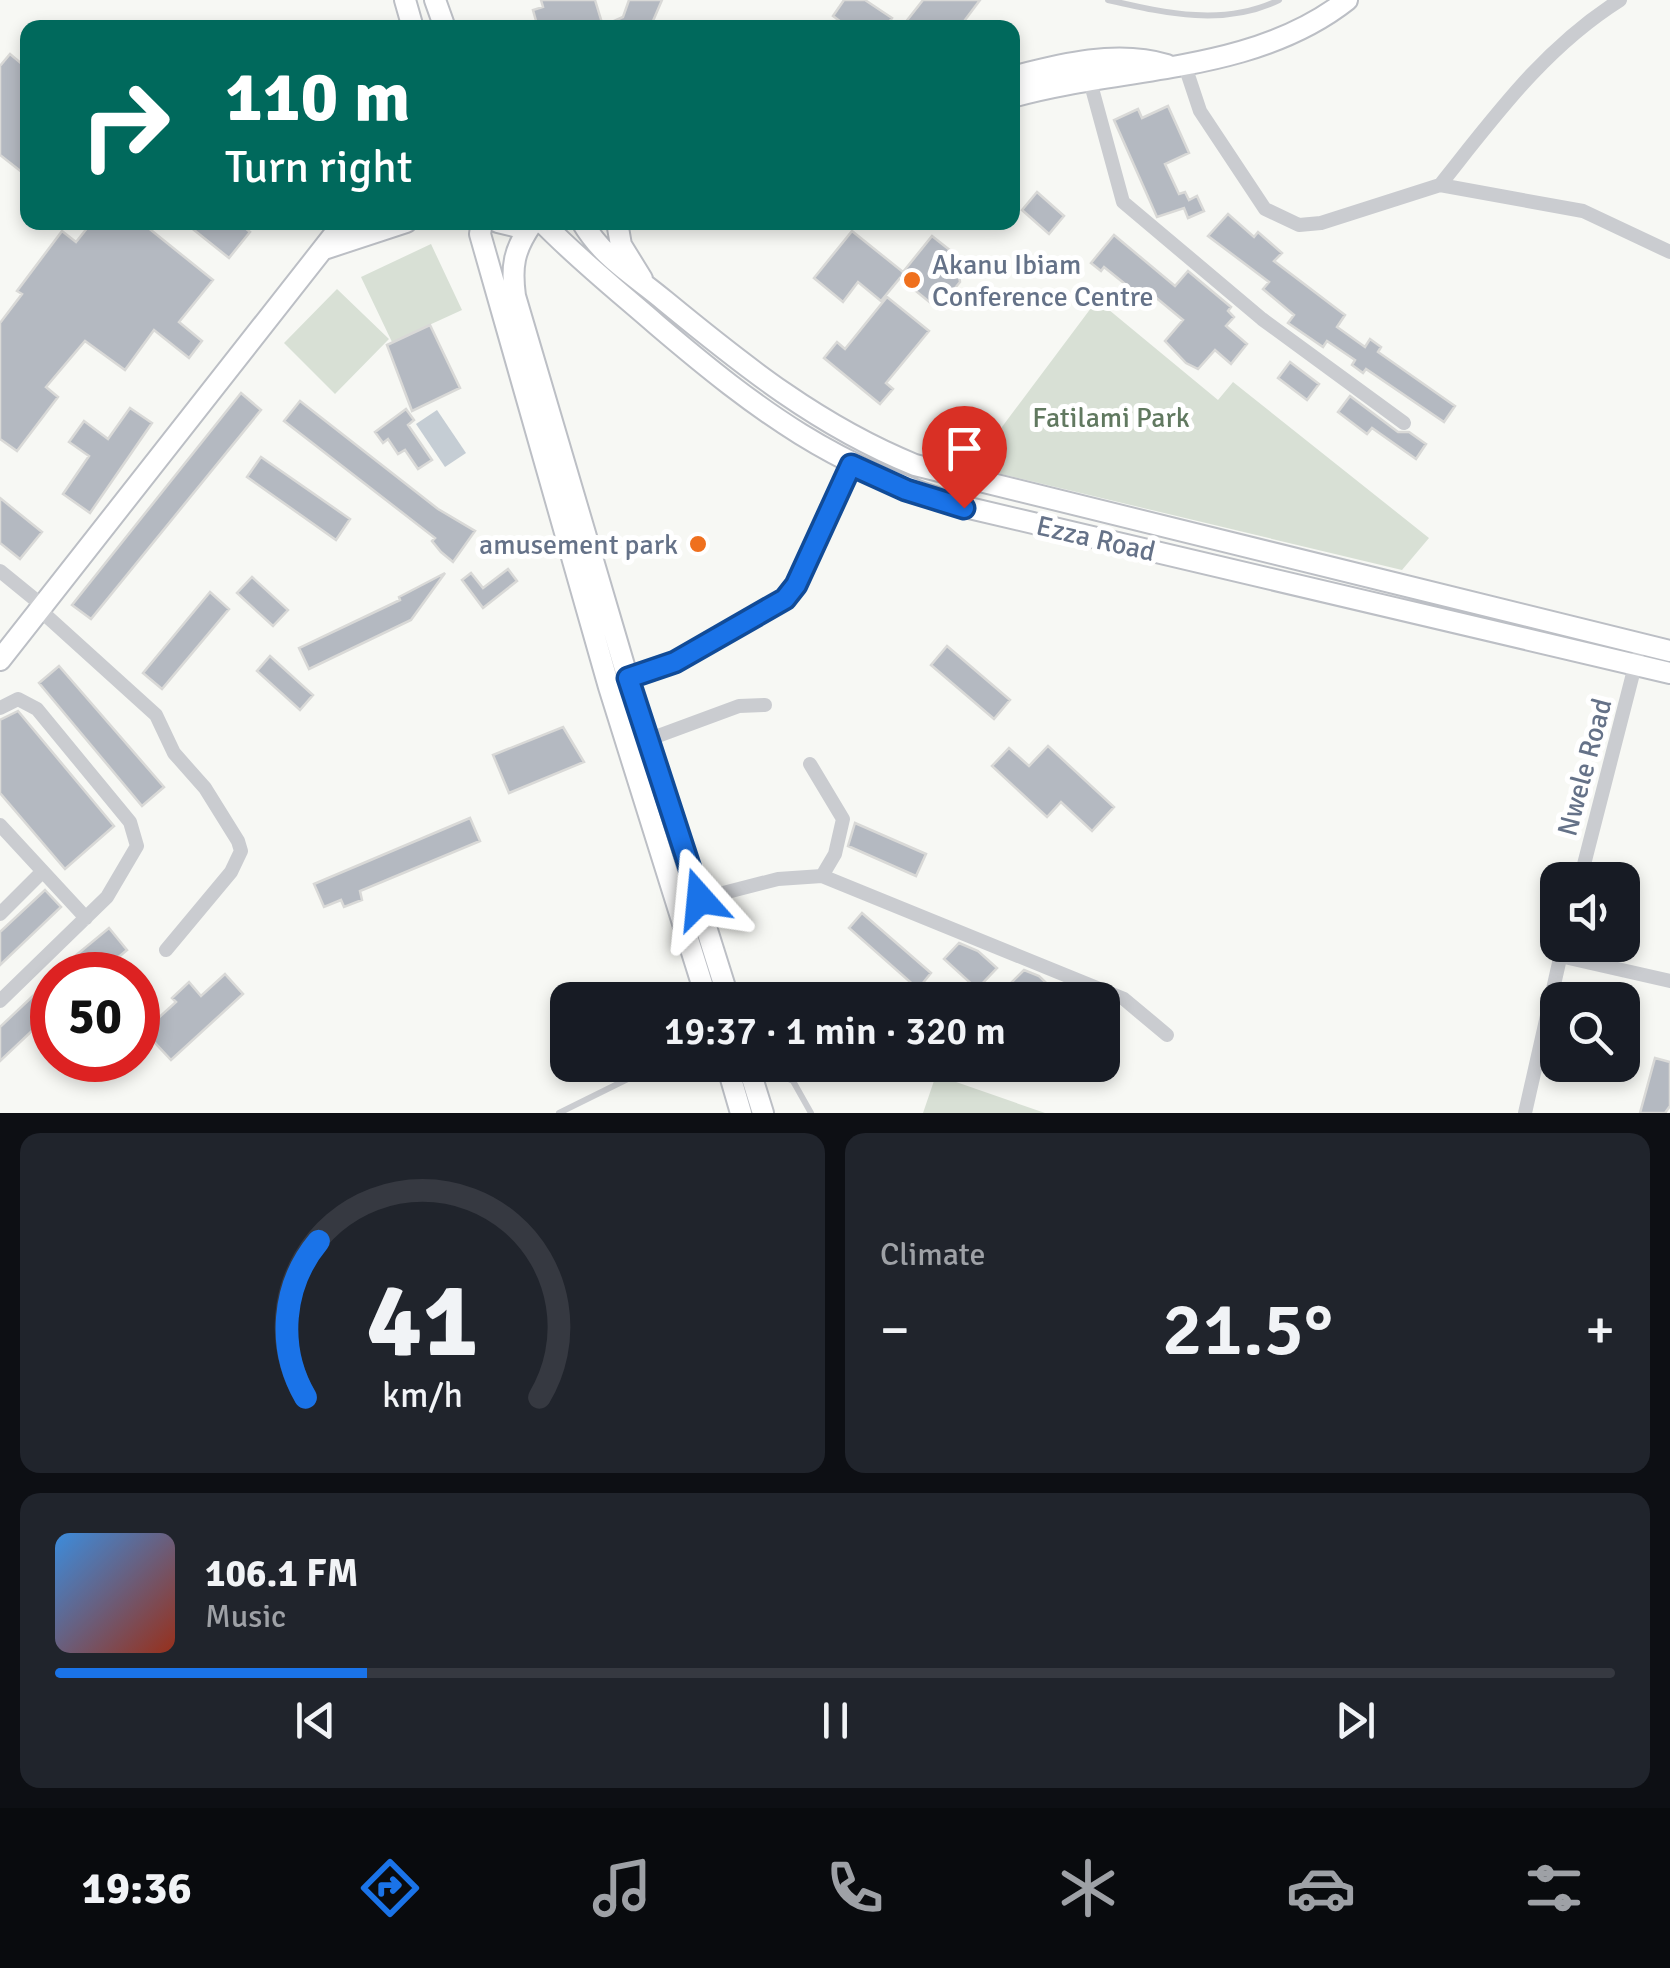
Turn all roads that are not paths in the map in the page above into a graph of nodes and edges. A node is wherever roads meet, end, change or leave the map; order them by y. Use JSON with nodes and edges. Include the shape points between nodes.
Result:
{"nodes":[{"id":1,"x":1108,"y":0,"type":"edge"},
{"id":2,"x":1278,"y":0,"type":"edge"},
{"id":3,"x":1347,"y":0,"type":"edge"},
{"id":4,"x":1620,"y":0,"type":"edge"},
{"id":5,"x":1175,"y":64,"type":"junction"},
{"id":6,"x":1020,"y":75,"type":"edge"},
{"id":7,"x":1090,"y":82,"type":"junction"},
{"id":8,"x":1020,"y":95,"type":"edge"},
{"id":9,"x":1440,"y":185,"type":"junction"},
{"id":10,"x":337,"y":230,"type":"edge"},
{"id":11,"x":349,"y":230,"type":"edge"},
{"id":12,"x":381,"y":230,"type":"edge"},
{"id":13,"x":481,"y":230,"type":"edge"},
{"id":14,"x":531,"y":230,"type":"edge"},
{"id":15,"x":545,"y":230,"type":"edge"},
{"id":16,"x":588,"y":230,"type":"edge"},
{"id":17,"x":618,"y":230,"type":"edge"},
{"id":18,"x":322,"y":249,"type":"junction"},
{"id":19,"x":1670,"y":252,"type":"edge"},
{"id":20,"x":645,"y":284,"type":"junction"},
{"id":21,"x":1404,"y":423,"type":"dead end"},
{"id":22,"x":851,"y":465,"type":"junction"},
{"id":23,"x":971,"y":481,"type":"junction"},
{"id":24,"x":964,"y":508,"type":"junction"},
{"id":25,"x":0,"y":572,"type":"edge"},
{"id":26,"x":42,"y":608,"type":"junction"},
{"id":27,"x":1640,"y":644,"type":"junction"},
{"id":28,"x":1670,"y":650,"type":"edge"},
{"id":29,"x":0,"y":660,"type":"edge"},
{"id":30,"x":1636,"y":666,"type":"junction"},
{"id":31,"x":1670,"y":674,"type":"edge"},
{"id":32,"x":628,"y":678,"type":"junction"},
{"id":33,"x":765,"y":705,"type":"dead end"},
{"id":34,"x":0,"y":708,"type":"edge"},
{"id":35,"x":647,"y":740,"type":"junction"},
{"id":36,"x":810,"y":764,"type":"dead end"},
{"id":37,"x":0,"y":825,"type":"edge"},
{"id":38,"x":1585,"y":862,"type":"edge"},
{"id":39,"x":41,"y":873,"type":"junction"},
{"id":40,"x":822,"y":876,"type":"junction"},
{"id":41,"x":700,"y":899,"type":"junction"},
{"id":42,"x":0,"y":914,"type":"edge"},
{"id":43,"x":86,"y":918,"type":"junction"},
{"id":44,"x":166,"y":950,"type":"dead end"},
{"id":45,"x":1559,"y":962,"type":"edge"},
{"id":46,"x":1604,"y":962,"type":"edge"},
{"id":47,"x":1670,"y":981,"type":"edge"},
{"id":48,"x":701,"y":982,"type":"edge"},
{"id":49,"x":725,"y":982,"type":"edge"},
{"id":50,"x":0,"y":1001,"type":"edge"},
{"id":51,"x":1168,"y":1035,"type":"dead end"},
{"id":52,"x":622,"y":1082,"type":"edge"},
{"id":53,"x":732,"y":1082,"type":"edge"},
{"id":54,"x":753,"y":1082,"type":"edge"},
{"id":55,"x":794,"y":1082,"type":"edge"},
{"id":56,"x":560,"y":1113,"type":"edge"},
{"id":57,"x":741,"y":1113,"type":"edge"},
{"id":58,"x":763,"y":1113,"type":"edge"},
{"id":59,"x":811,"y":1113,"type":"edge"},
{"id":60,"x":1525,"y":1113,"type":"edge"}],
"edges":[{"from":1,"to":2,"type":"lane","via":[[1204,17],[1259,10]]},
{"from":3,"to":5,"type":"main road","via":[[1272,42]]},
{"from":4,"to":9,"type":"street","via":[[1529,73]]},
{"from":5,"to":6,"type":"main road","via":[[1137,56]]},
{"from":5,"to":7,"type":"main road"},
{"from":5,"to":9,"type":"street","via":[[1265,210],[1280,220],[1322,223]]},
{"from":7,"to":8,"type":"main road"},
{"from":7,"to":21,"type":"street","via":[[1123,202],[1262,320]]},
{"from":9,"to":19,"type":"street","via":[[1583,211]]},
{"from":10,"to":18,"type":"main road"},
{"from":11,"to":18,"type":"main road"},
{"from":12,"to":18,"type":"main road"},
{"from":13,"to":48,"type":"main road","via":[[604,668]]},
{"from":14,"to":32,"type":"main road","via":[[516,248],[516,296]]},
{"from":15,"to":22,"type":"main road","name":"Ezza Road","via":[[742,397]]},
{"from":16,"to":20,"type":"main road","name":"Ezza Road","via":[[611,261]]},
{"from":17,"to":20,"type":"main road"},
{"from":18,"to":26,"type":"main road"},
{"from":20,"to":23,"type":"main road","name":"Ezza Road","via":[[756,377],[859,443]]},
{"from":22,"to":24,"type":"main road","name":"Ezza Road"},
{"from":22,"to":32,"type":"lane","via":[[785,599],[675,662]]},
{"from":23,"to":24,"type":"main road"},
{"from":23,"to":27,"type":"main road","name":"Ezza Road"},
{"from":24,"to":30,"type":"main road","name":"Ezza Road"},
{"from":25,"to":26,"type":"street"},
{"from":26,"to":29,"type":"main road"},
{"from":26,"to":44,"type":"street","via":[[156,715],[174,753],[238,841],[231,872]]},
{"from":27,"to":28,"type":"main road","name":"Ezza Road"},
{"from":27,"to":30,"type":"street","name":"Nwele Road"},
{"from":30,"to":31,"type":"main road","name":"Ezza Road"},
{"from":30,"to":38,"type":"street","name":"Nwele Road"},
{"from":32,"to":35,"type":"main road"},
{"from":33,"to":35,"type":"street","via":[[738,706]]},
{"from":34,"to":43,"type":"street","via":[[18,700],[38,709],[130,822],[134,857]]},
{"from":35,"to":41,"type":"main road"},
{"from":36,"to":40,"type":"street","via":[[843,819]]},
{"from":37,"to":39,"type":"street"},
{"from":39,"to":42,"type":"street"},
{"from":39,"to":43,"type":"street"},
{"from":40,"to":41,"type":"street","via":[[778,879]]},
{"from":40,"to":51,"type":"street","via":[[1124,999]]},
{"from":41,"to":49,"type":"main road"},
{"from":43,"to":50,"type":"street"},
{"from":45,"to":60,"type":"street"},
{"from":46,"to":47,"type":"street"},
{"from":52,"to":56,"type":"lane"},
{"from":53,"to":57,"type":"main road"},
{"from":54,"to":58,"type":"main road"},
{"from":55,"to":59,"type":"lane"}]}
